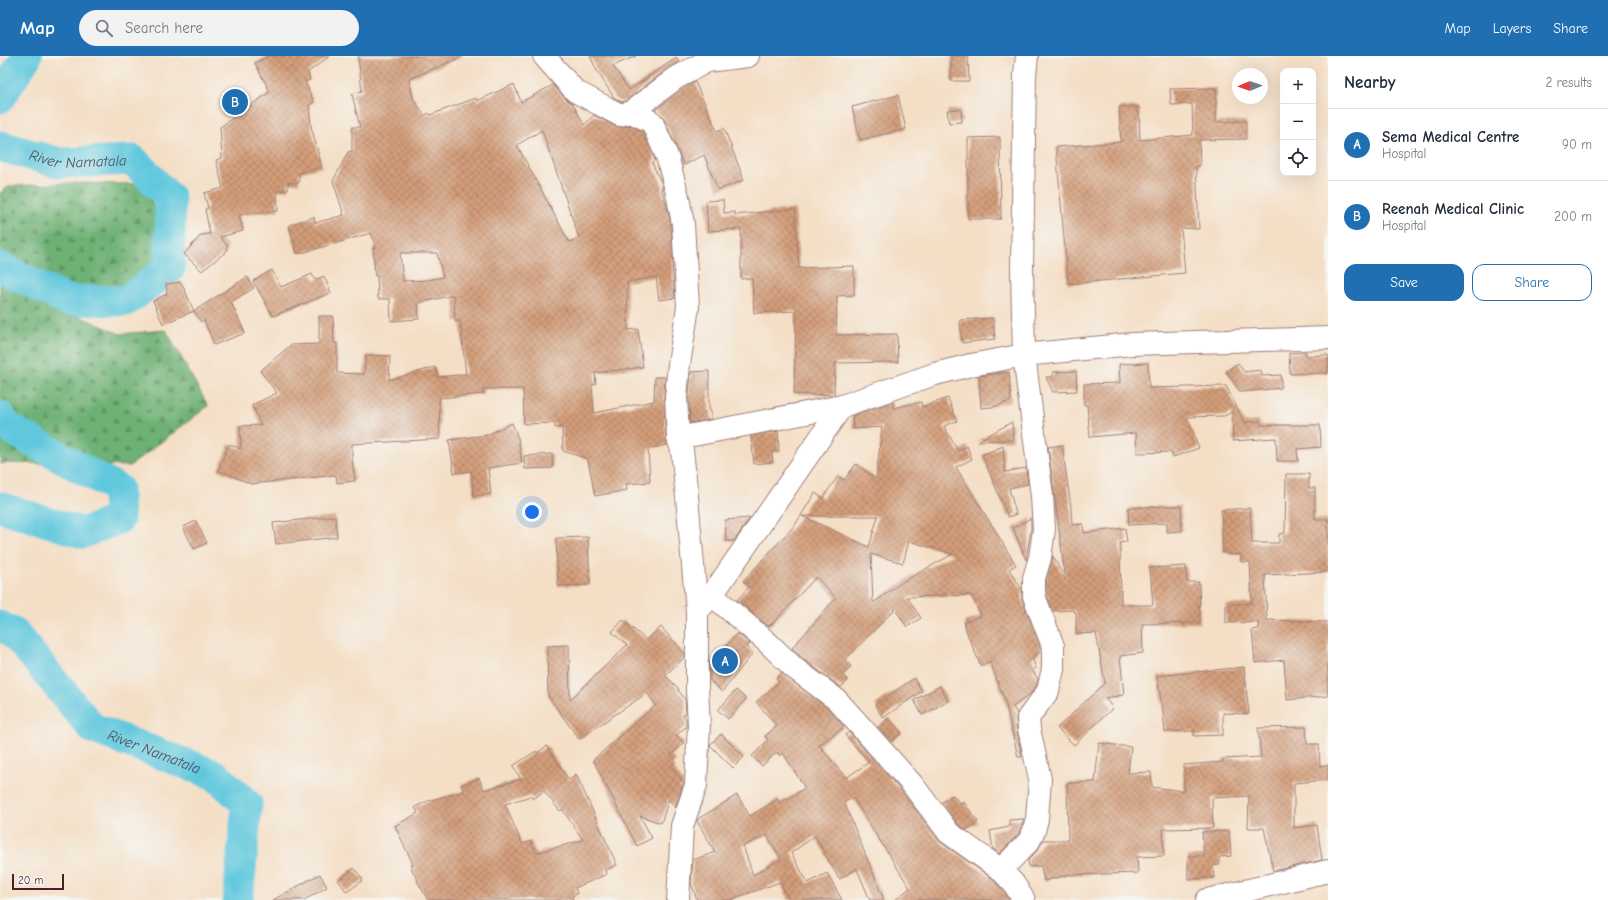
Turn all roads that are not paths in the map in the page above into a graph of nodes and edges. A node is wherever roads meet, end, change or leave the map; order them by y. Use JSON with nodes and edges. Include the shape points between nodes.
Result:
{"nodes":[{"id":1,"x":544,"y":56,"type":"edge"},
{"id":2,"x":748,"y":56,"type":"edge"},
{"id":3,"x":1027,"y":56,"type":"edge"},
{"id":4,"x":631,"y":112,"type":"junction"},
{"id":5,"x":1328,"y":338,"type":"edge"},
{"id":6,"x":1024,"y":355,"type":"junction"},
{"id":7,"x":842,"y":406,"type":"junction"},
{"id":8,"x":678,"y":438,"type":"junction"},
{"id":9,"x":712,"y":595,"type":"junction"},
{"id":10,"x":697,"y":611,"type":"junction"},
{"id":11,"x":1001,"y":870,"type":"junction"},
{"id":12,"x":1328,"y":871,"type":"edge"},
{"id":13,"x":678,"y":900,"type":"edge"},
{"id":14,"x":1024,"y":900,"type":"edge"},
{"id":15,"x":1206,"y":900,"type":"edge"}],
"edges":[{"from":1,"to":4,"type":"street","via":[[575,91],[620,115]]},
{"from":2,"to":4,"type":"street","via":[[707,61],[676,78]]},
{"from":3,"to":6,"type":"street","via":[[1022,271]]},
{"from":4,"to":8,"type":"street","via":[[652,122],[667,156],[683,224],[688,308],[676,397]]},
{"from":5,"to":6,"type":"street","via":[[1132,344]]},
{"from":6,"to":7,"type":"street","via":[[935,374]]},
{"from":6,"to":11,"type":"street","via":[[1044,529],[1034,578],[1034,596],[1053,646],[1053,669],[1048,691],[1028,718],[1040,779],[1034,831],[1029,841]]},
{"from":7,"to":8,"type":"street"},
{"from":7,"to":9,"type":"street"},
{"from":8,"to":10,"type":"street","via":[[682,450]]},
{"from":9,"to":10,"type":"street"},
{"from":9,"to":11,"type":"street","via":[[794,668],[837,700],[912,784],[949,833]]},
{"from":10,"to":13,"type":"street","via":[[699,724],[696,786],[682,826]]},
{"from":11,"to":14,"type":"street"},
{"from":12,"to":15,"type":"street"}]}
